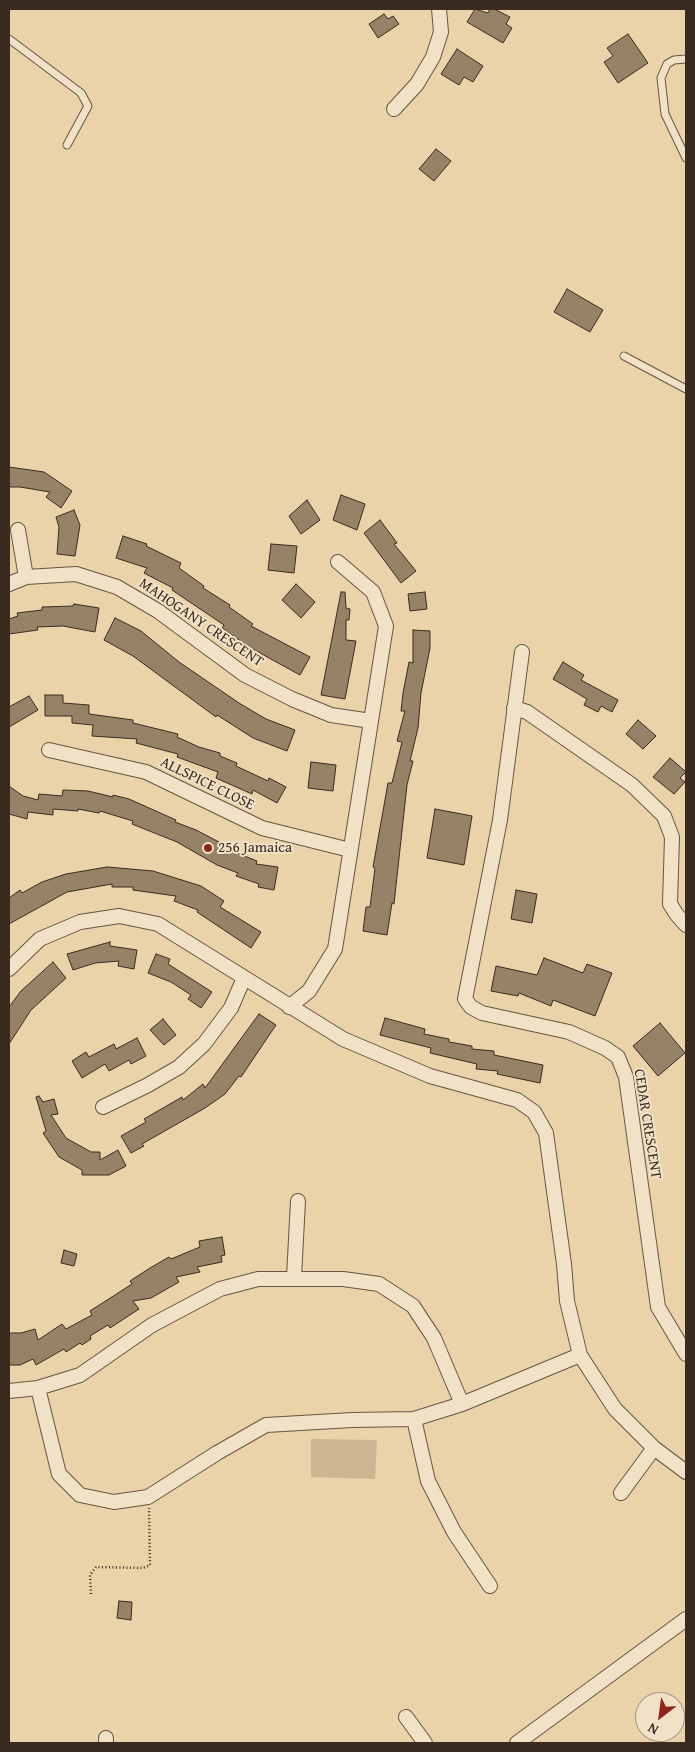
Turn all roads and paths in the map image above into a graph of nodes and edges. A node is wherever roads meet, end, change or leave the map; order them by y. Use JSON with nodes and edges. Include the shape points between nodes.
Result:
{"nodes":[{"id":1,"x":439,"y":9,"type":"edge"},
{"id":2,"x":9,"y":39,"type":"edge"},
{"id":3,"x":686,"y":59,"type":"edge"},
{"id":4,"x":394,"y":109,"type":"dead end"},
{"id":5,"x":67,"y":145,"type":"dead end"},
{"id":6,"x":686,"y":158,"type":"edge"},
{"id":7,"x":624,"y":356,"type":"dead end"},
{"id":8,"x":686,"y":389,"type":"edge"},
{"id":9,"x":18,"y":530,"type":"dead end"},
{"id":10,"x":338,"y":562,"type":"dead end"},
{"id":11,"x":26,"y":577,"type":"junction"},
{"id":12,"x":9,"y":584,"type":"edge"},
{"id":13,"x":522,"y":652,"type":"dead end"},
{"id":14,"x":514,"y":708,"type":"junction"},
{"id":15,"x":371,"y":721,"type":"junction"},
{"id":16,"x":49,"y":750,"type":"dead end"},
{"id":17,"x":350,"y":850,"type":"junction"},
{"id":18,"x":686,"y":925,"type":"edge"},
{"id":19,"x":9,"y":969,"type":"edge"},
{"id":20,"x":244,"y":978,"type":"junction"},
{"id":21,"x":289,"y":1007,"type":"junction"},
{"id":22,"x":102,"y":1107,"type":"dead end"},
{"id":23,"x":298,"y":1201,"type":"dead end"},
{"id":24,"x":294,"y":1277,"type":"junction"},
{"id":25,"x":682,"y":1336,"type":"edge"},
{"id":26,"x":686,"y":1354,"type":"edge"},
{"id":27,"x":580,"y":1355,"type":"junction"},
{"id":28,"x":38,"y":1388,"type":"junction"},
{"id":29,"x":9,"y":1391,"type":"edge"},
{"id":30,"x":462,"y":1404,"type":"junction"},
{"id":31,"x":414,"y":1420,"type":"junction"},
{"id":32,"x":654,"y":1448,"type":"junction"},
{"id":33,"x":686,"y":1472,"type":"edge"},
{"id":34,"x":621,"y":1493,"type":"dead end"},
{"id":35,"x":148,"y":1497,"type":"junction"},
{"id":36,"x":490,"y":1586,"type":"dead end"},
{"id":37,"x":91,"y":1594,"type":"dead end"},
{"id":38,"x":686,"y":1619,"type":"edge"},
{"id":39,"x":406,"y":1717,"type":"dead end"},
{"id":40,"x":425,"y":1743,"type":"edge"},
{"id":41,"x":518,"y":1743,"type":"edge"}],
"edges":[{"from":1,"to":4,"type":"street","via":[[440,32],[433,57],[417,84]]},
{"from":2,"to":5,"type":"lane","via":[[81,93],[88,106]]},
{"from":3,"to":6,"type":"lane","via":[[667,64],[660,78],[665,114]]},
{"from":7,"to":8,"type":"lane"},
{"from":9,"to":11,"type":"street"},
{"from":10,"to":15,"type":"street","via":[[373,592],[386,626]]},
{"from":11,"to":12,"type":"street","name":"MAHOGANY CRESCENT"},
{"from":11,"to":15,"type":"street","name":"MAHOGANY CRESCENT","via":[[76,574],[117,587],[158,611],[246,675],[331,715]]},
{"from":13,"to":14,"type":"street"},
{"from":14,"to":18,"type":"street","via":[[527,712],[632,785],[664,816],[672,837],[670,904]]},
{"from":14,"to":25,"type":"street","name":"CEDAR CRESCENT","via":[[500,820],[465,999],[482,1013],[569,1032],[606,1048],[618,1058],[626,1077],[658,1307]]},
{"from":15,"to":17,"type":"street"},
{"from":16,"to":17,"type":"street","name":"ALLSPICE CLOSE","via":[[146,772],[262,828]]},
{"from":17,"to":21,"type":"street","via":[[335,949],[309,990]]},
{"from":19,"to":20,"type":"street","via":[[40,939],[80,922],[119,916],[158,924]]},
{"from":20,"to":21,"type":"street"},
{"from":20,"to":22,"type":"street","via":[[231,1008],[204,1044],[179,1066]]},
{"from":21,"to":27,"type":"street","via":[[343,1038],[398,1063],[430,1076],[517,1100],[534,1112],[546,1132],[567,1301]]},
{"from":23,"to":24,"type":"street"},
{"from":24,"to":28,"type":"street","via":[[258,1279],[220,1289],[152,1325],[80,1375]]},
{"from":24,"to":30,"type":"street","via":[[344,1278],[379,1284],[413,1306],[434,1338]]},
{"from":25,"to":26,"type":"street","name":"CEDAR CRESCENT"},
{"from":27,"to":30,"type":"street"},
{"from":27,"to":32,"type":"street","via":[[615,1409]]},
{"from":28,"to":29,"type":"street"},
{"from":28,"to":35,"type":"street","via":[[59,1474],[80,1495],[114,1502]]},
{"from":30,"to":31,"type":"street"},
{"from":31,"to":35,"type":"street","via":[[266,1425]]},
{"from":31,"to":36,"type":"street","via":[[428,1481],[454,1532]]},
{"from":32,"to":33,"type":"street"},
{"from":32,"to":34,"type":"street"},
{"from":35,"to":37,"type":"path","via":[[150,1565],[143,1568],[96,1568],[90,1575]]},
{"from":38,"to":41,"type":"street"},
{"from":39,"to":40,"type":"street"}]}
